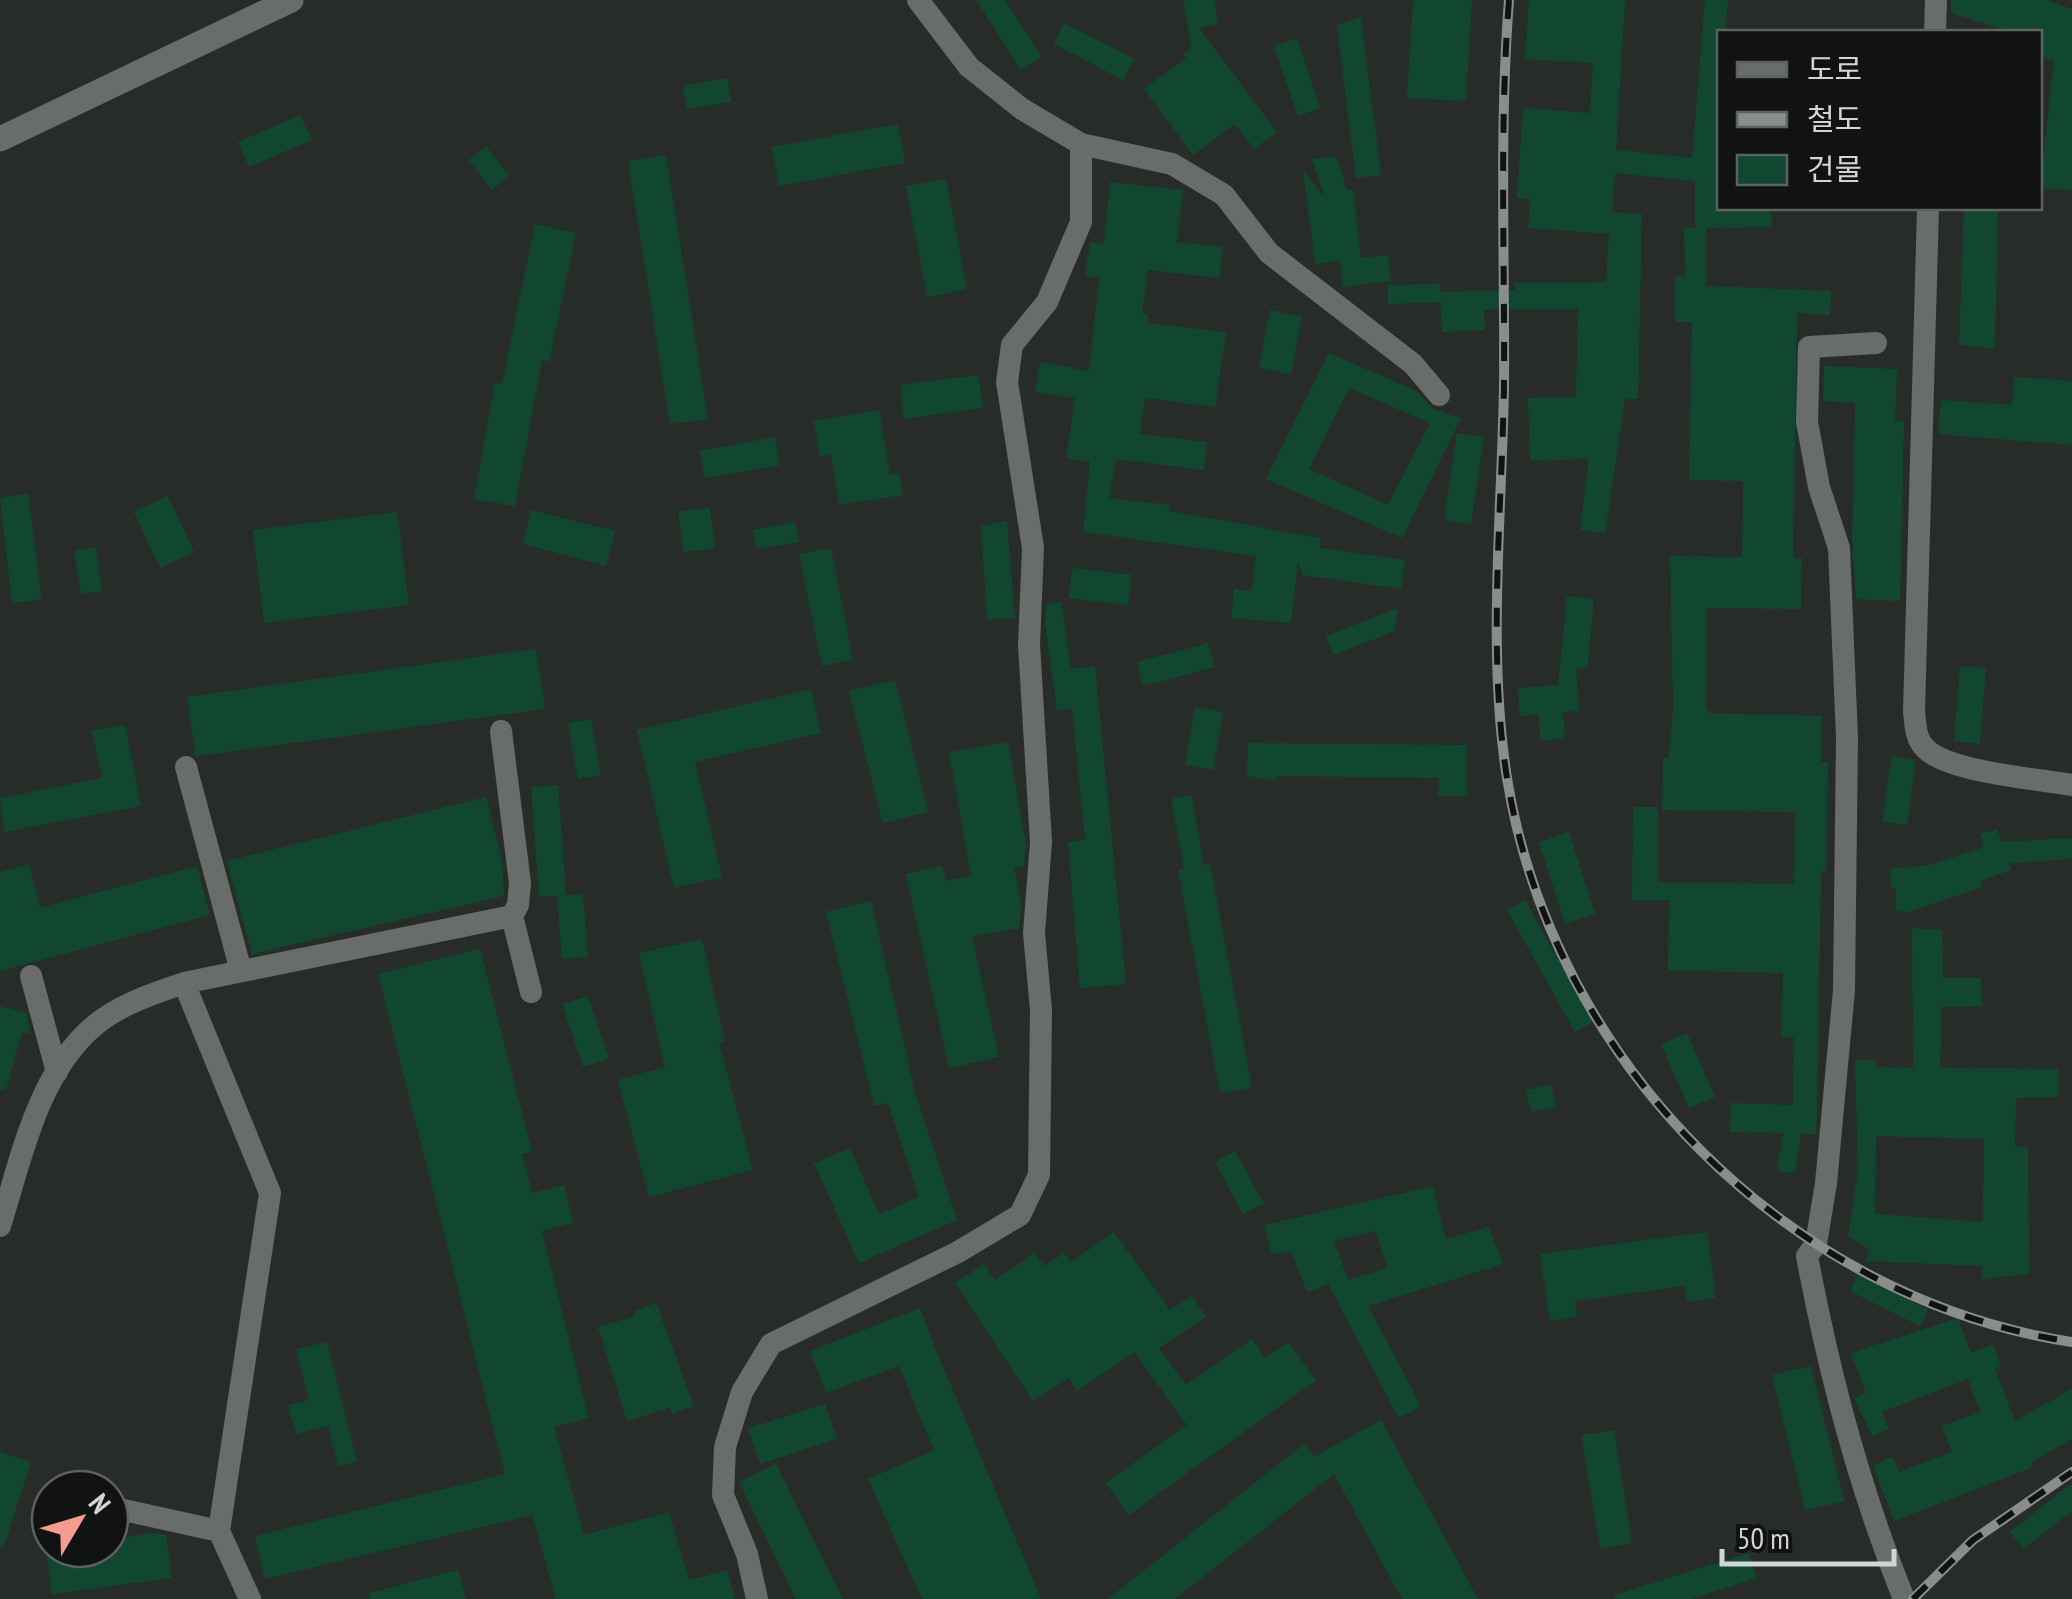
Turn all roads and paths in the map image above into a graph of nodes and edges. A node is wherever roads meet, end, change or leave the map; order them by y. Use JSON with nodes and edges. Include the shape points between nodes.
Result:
{"nodes":[{"id":1,"x":291,"y":0,"type":"edge"},
{"id":2,"x":918,"y":0,"type":"edge"},
{"id":3,"x":1936,"y":0,"type":"edge"},
{"id":4,"x":1935,"y":30,"type":"edge"},
{"id":5,"x":0,"y":139,"type":"edge"},
{"id":6,"x":1081,"y":144,"type":"junction"},
{"id":7,"x":1928,"y":210,"type":"edge"},
{"id":8,"x":1876,"y":343,"type":"dead end"},
{"id":9,"x":1440,"y":395,"type":"dead end"},
{"id":10,"x":501,"y":730,"type":"dead end"},
{"id":11,"x":186,"y":767,"type":"dead end"},
{"id":12,"x":2072,"y":786,"type":"edge"},
{"id":13,"x":512,"y":916,"type":"junction"},
{"id":14,"x":241,"y":971,"type":"junction"},
{"id":15,"x":31,"y":976,"type":"dead end"},
{"id":16,"x":184,"y":983,"type":"junction"},
{"id":17,"x":531,"y":992,"type":"dead end"},
{"id":18,"x":57,"y":1072,"type":"junction"},
{"id":19,"x":7,"y":1177,"type":"edge"},
{"id":20,"x":0,"y":1226,"type":"edge"},
{"id":21,"x":130,"y":1511,"type":"edge"},
{"id":22,"x":220,"y":1531,"type":"junction"},
{"id":23,"x":250,"y":1599,"type":"edge"},
{"id":24,"x":757,"y":1599,"type":"edge"},
{"id":25,"x":1904,"y":1599,"type":"edge"}],
"edges":[{"from":1,"to":5,"type":"street"},
{"from":2,"to":6,"type":"street","via":[[968,67]]},
{"from":3,"to":4,"type":"street"},
{"from":6,"to":9,"type":"street","via":[[1172,164],[1224,195],[1269,253],[1412,364]]},
{"from":6,"to":24,"type":"street","via":[[1081,222],[1047,302],[1012,345],[1006,382],[1032,548],[1039,1175],[1020,1215],[771,1344],[742,1392],[725,1448],[723,1495]]},
{"from":7,"to":12,"type":"street","via":[[1917,738],[1943,759]]},
{"from":8,"to":25,"type":"street","via":[[1810,346],[1806,422],[1838,548],[1847,738],[1844,990],[1826,1183],[1808,1256],[1824,1346],[1870,1515]]},
{"from":10,"to":13,"type":"street","via":[[520,883]]},
{"from":11,"to":14,"type":"street"},
{"from":13,"to":14,"type":"street"},
{"from":13,"to":17,"type":"street"},
{"from":14,"to":16,"type":"street"},
{"from":15,"to":18,"type":"street"},
{"from":16,"to":18,"type":"street","via":[[136,999],[93,1026]]},
{"from":16,"to":22,"type":"street","via":[[270,1193]]},
{"from":18,"to":19,"type":"street"},
{"from":19,"to":20,"type":"street"},
{"from":21,"to":22,"type":"street"},
{"from":22,"to":23,"type":"street"}]}
